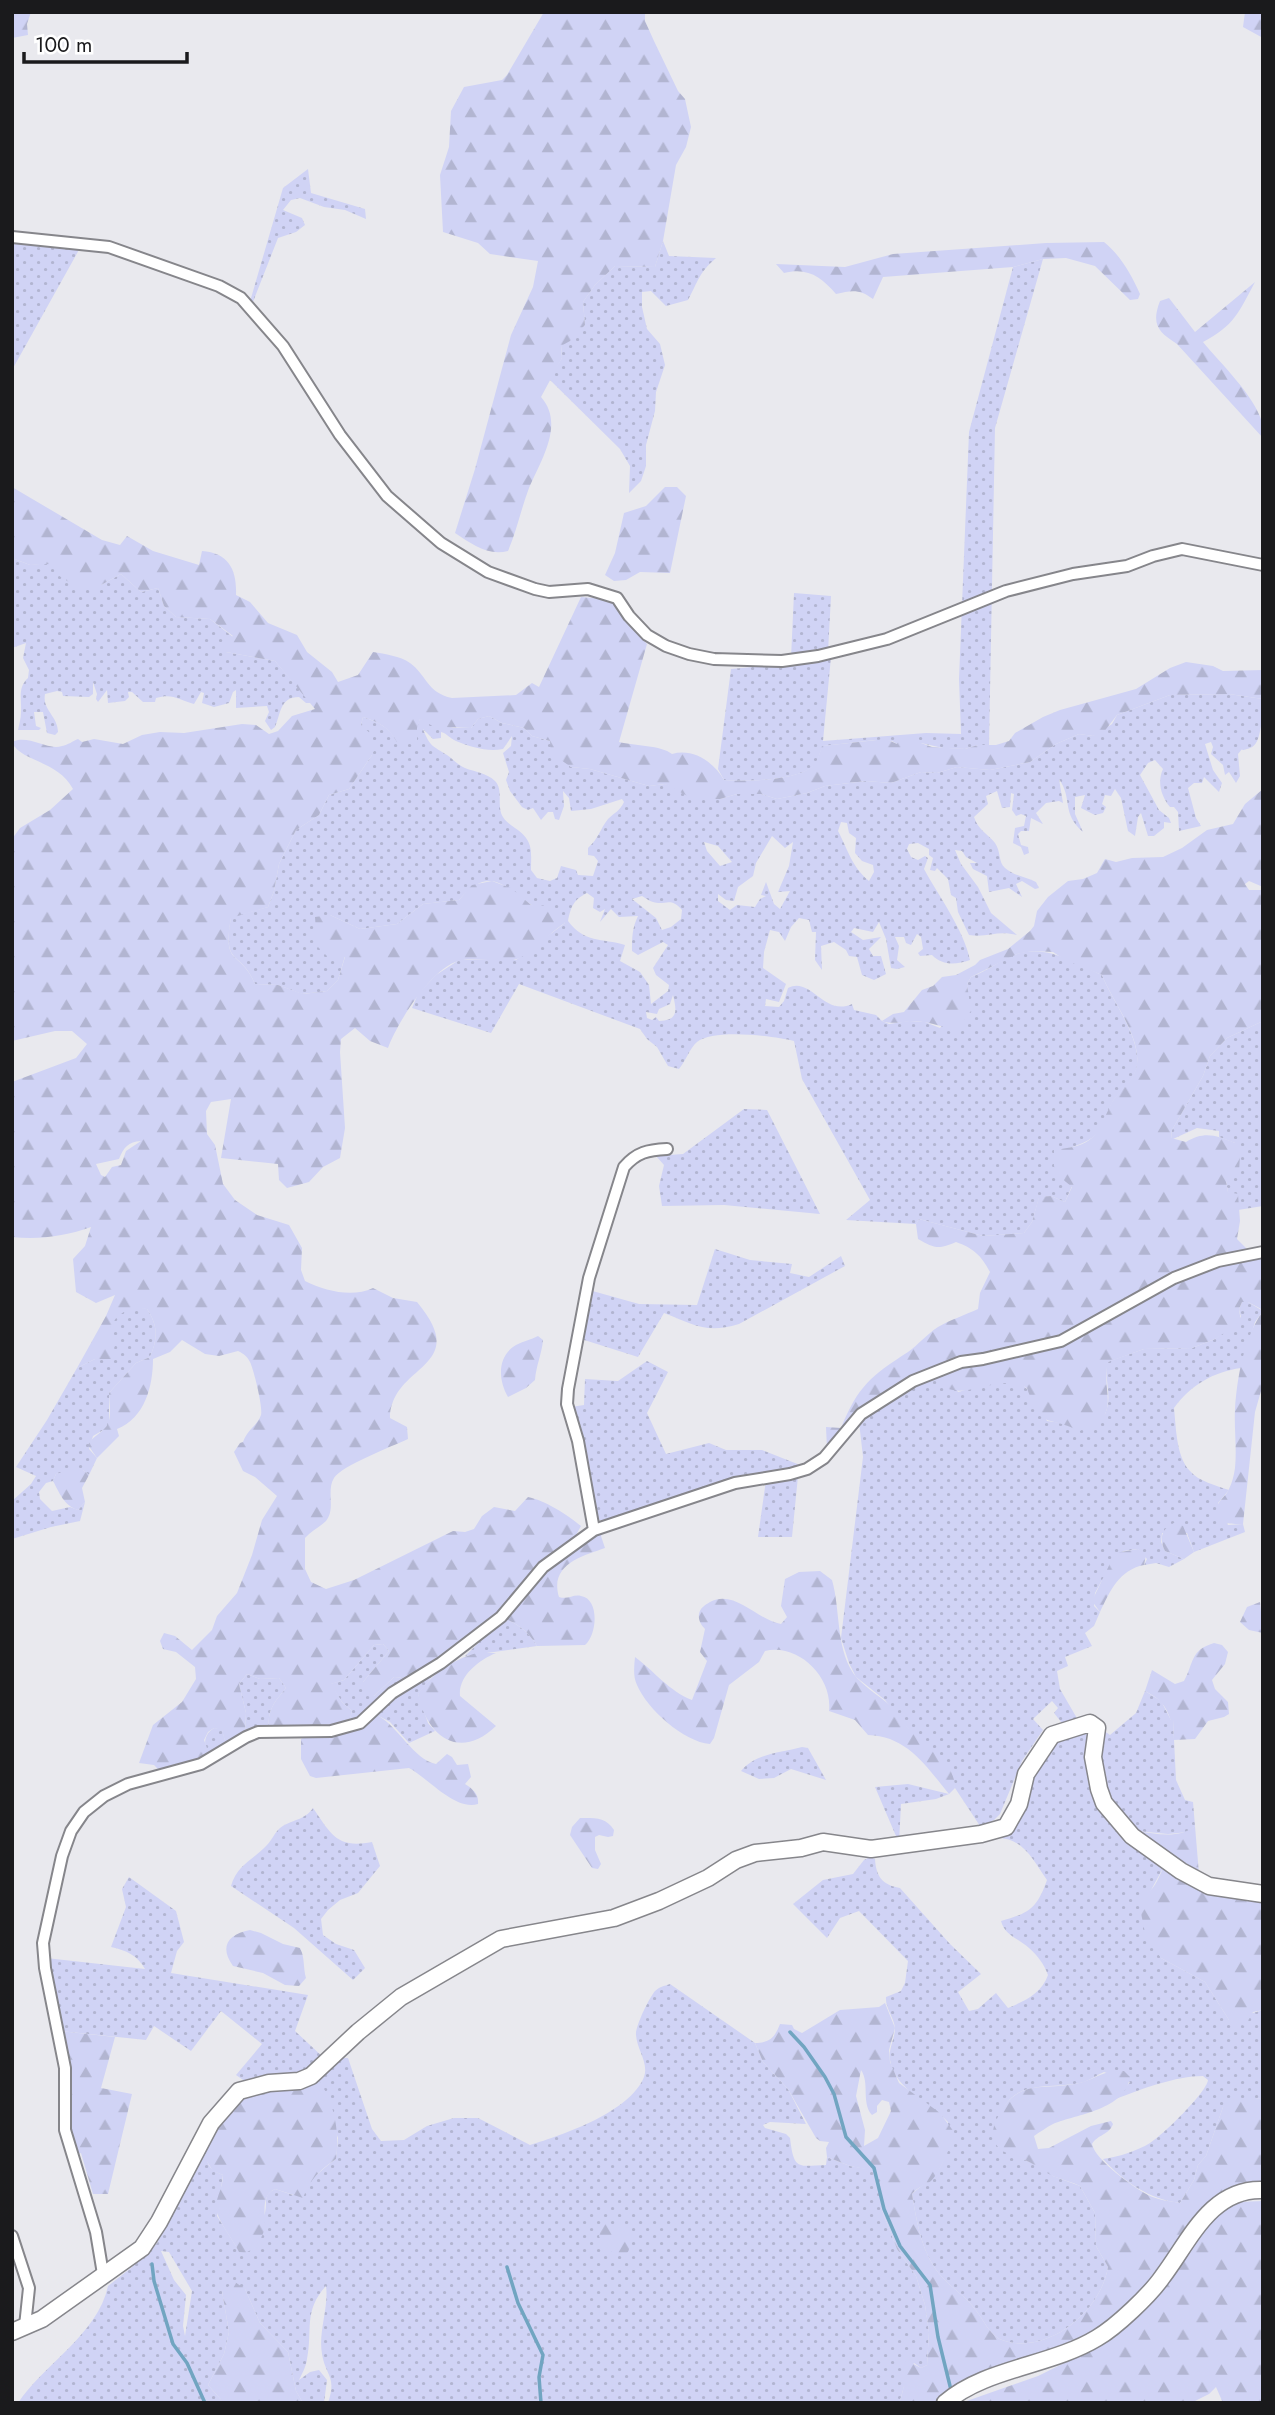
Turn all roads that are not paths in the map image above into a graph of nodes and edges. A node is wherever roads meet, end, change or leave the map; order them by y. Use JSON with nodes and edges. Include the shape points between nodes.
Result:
{"nodes":[{"id":1,"x":12,"y":237,"type":"edge"},
{"id":2,"x":1263,"y":565,"type":"edge"},
{"id":3,"x":667,"y":1149,"type":"dead end"},
{"id":4,"x":1263,"y":1252,"type":"edge"},
{"id":5,"x":593,"y":1530,"type":"junction"},
{"id":6,"x":1263,"y":1894,"type":"edge"},
{"id":7,"x":1263,"y":2190,"type":"edge"},
{"id":8,"x":12,"y":2236,"type":"edge"},
{"id":9,"x":103,"y":2274,"type":"junction"},
{"id":10,"x":19,"y":2329,"type":"edge"},
{"id":11,"x":945,"y":2403,"type":"edge"}],
"edges":[{"from":1,"to":2,"type":"street","via":[[109,247],[241,298],[282,346],[340,435],[387,496],[441,543],[488,572],[535,589],[588,589],[617,598],[647,635],[689,654],[739,661],[818,656],[887,639],[1006,590],[1127,566],[1182,549]]},
{"from":3,"to":5,"type":"street","via":[[644,1150],[624,1167],[589,1278],[576,1343],[567,1404]]},
{"from":4,"to":5,"type":"street","via":[[1218,1261],[1174,1278],[1061,1341],[961,1362],[913,1381],[861,1414],[824,1458],[807,1469],[735,1483]]},
{"from":5,"to":9,"type":"street","via":[[543,1567],[501,1617],[392,1693],[360,1723],[331,1731],[258,1732],[201,1764],[128,1784],[104,1796],[84,1812],[71,1831],[43,1942],[65,2068],[65,2130],[96,2232]]},
{"from":6,"to":9,"type":"street","via":[[1209,1886],[1132,1836],[1099,1789],[1093,1770],[1097,1728],[1090,1723],[1082,1725],[1052,1735],[1026,1774],[1019,1804],[1006,1827],[871,1849],[823,1842],[755,1853],[614,1918],[501,1938],[401,1997],[311,2076],[239,2091],[211,2123],[142,2248]]},
{"from":7,"to":11,"type":"street","via":[[1236,2193],[1220,2201],[1162,2279],[1098,2338],[974,2385]]},
{"from":8,"to":10,"type":"street","via":[[29,2288]]},
{"from":9,"to":10,"type":"street","via":[[42,2319]]}]}
